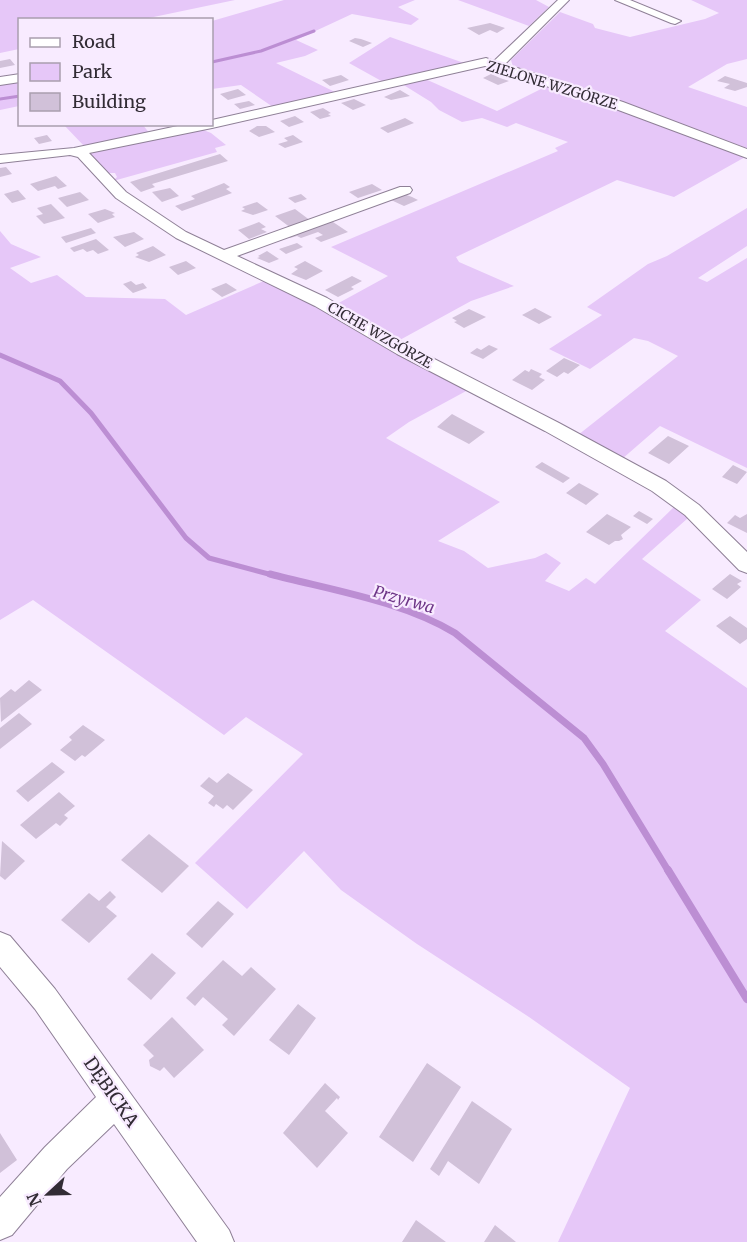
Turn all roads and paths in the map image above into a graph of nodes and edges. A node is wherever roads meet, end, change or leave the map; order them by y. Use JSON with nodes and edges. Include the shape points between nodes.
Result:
{"nodes":[{"id":1,"x":574,"y":0,"type":"edge"},
{"id":2,"x":620,"y":0,"type":"edge"},
{"id":3,"x":561,"y":4,"type":"edge"},
{"id":4,"x":675,"y":21,"type":"dead end"},
{"id":5,"x":497,"y":65,"type":"junction"},
{"id":6,"x":18,"y":78,"type":"edge"},
{"id":7,"x":0,"y":81,"type":"edge"},
{"id":8,"x":213,"y":123,"type":"edge"},
{"id":9,"x":200,"y":126,"type":"edge"},
{"id":10,"x":77,"y":151,"type":"junction"},
{"id":11,"x":747,"y":154,"type":"edge"},
{"id":12,"x":0,"y":159,"type":"edge"},
{"id":13,"x":405,"y":190,"type":"dead end"},
{"id":14,"x":222,"y":255,"type":"junction"},
{"id":15,"x":747,"y":565,"type":"edge"},
{"id":16,"x":2,"y":952,"type":"edge"},
{"id":17,"x":116,"y":1100,"type":"junction"},
{"id":18,"x":0,"y":1223,"type":"edge"},
{"id":19,"x":217,"y":1242,"type":"edge"}],
"edges":[{"from":1,"to":3,"type":"street"},
{"from":2,"to":4,"type":"street"},
{"from":3,"to":5,"type":"street"},
{"from":5,"to":8,"type":"street","name":"ZIELONE WZGÓRZE","via":[[475,63]]},
{"from":5,"to":11,"type":"street","name":"ZIELONE WZGÓRZE"},
{"from":6,"to":7,"type":"street"},
{"from":9,"to":10,"type":"street","name":"ZIELONE WZGÓRZE"},
{"from":10,"to":12,"type":"street"},
{"from":10,"to":14,"type":"street","name":"CICHE WZGÓRZE","via":[[121,195],[161,224]]},
{"from":13,"to":14,"type":"street"},
{"from":14,"to":15,"type":"street","name":"CICHE WZGÓRZE","via":[[321,302],[659,486],[692,510]]},
{"from":16,"to":17,"type":"street","name":"DĘBICKA","via":[[45,999]]},
{"from":17,"to":18,"type":"street","via":[[56,1158]]},
{"from":17,"to":19,"type":"street","name":"DĘBICKA"}]}
